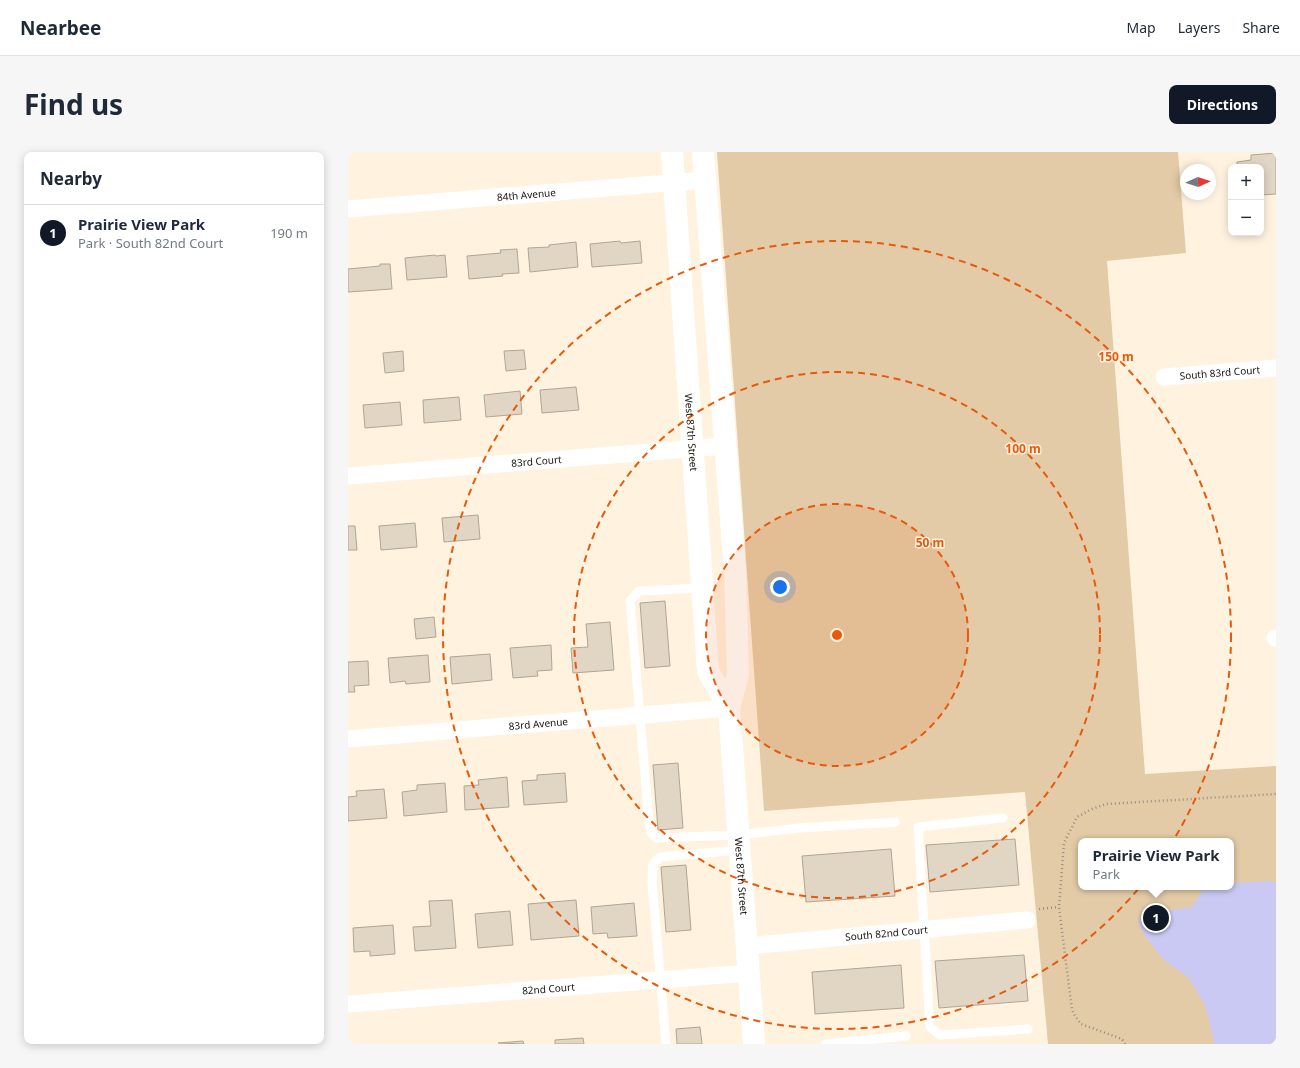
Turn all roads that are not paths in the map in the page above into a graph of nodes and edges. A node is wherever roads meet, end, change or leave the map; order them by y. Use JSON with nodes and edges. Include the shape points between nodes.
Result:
{"nodes":[{"id":1,"x":672,"y":152,"type":"edge"},
{"id":2,"x":703,"y":152,"type":"edge"},
{"id":3,"x":705,"y":180,"type":"junction"},
{"id":4,"x":674,"y":183,"type":"junction"},
{"id":5,"x":348,"y":209,"type":"edge"},
{"id":6,"x":1276,"y":368,"type":"edge"},
{"id":7,"x":1164,"y":377,"type":"dead end"},
{"id":8,"x":725,"y":446,"type":"junction"},
{"id":9,"x":693,"y":448,"type":"junction"},
{"id":10,"x":348,"y":476,"type":"edge"},
{"id":11,"x":702,"y":588,"type":"junction"},
{"id":12,"x":729,"y":708,"type":"junction"},
{"id":13,"x":640,"y":715,"type":"junction"},
{"id":14,"x":348,"y":739,"type":"edge"},
{"id":15,"x":1002,"y":818,"type":"dead end"},
{"id":16,"x":895,"y":822,"type":"dead end"},
{"id":17,"x":739,"y":842,"type":"junction"},
{"id":18,"x":1026,"y":920,"type":"dead end"},
{"id":19,"x":923,"y":929,"type":"junction"},
{"id":20,"x":746,"y":946,"type":"junction"},
{"id":21,"x":749,"y":973,"type":"junction"},
{"id":22,"x":660,"y":980,"type":"junction"},
{"id":23,"x":348,"y":1004,"type":"edge"},
{"id":24,"x":1028,"y":1029,"type":"dead end"},
{"id":25,"x":906,"y":1036,"type":"dead end"},
{"id":26,"x":666,"y":1044,"type":"edge"},
{"id":27,"x":754,"y":1044,"type":"edge"},
{"id":28,"x":825,"y":1044,"type":"edge"}],
"edges":[{"from":1,"to":4,"type":"main road","name":"West 87th Street"},
{"from":2,"to":3,"type":"main road","name":"West 87th Street"},
{"from":3,"to":4,"type":"street","name":"84th Avenue"},
{"from":3,"to":8,"type":"main road","name":"West 87th Street"},
{"from":4,"to":5,"type":"street","name":"84th Avenue"},
{"from":4,"to":9,"type":"main road","name":"West 87th Street"},
{"from":6,"to":7,"type":"street","name":"South 83rd Court"},
{"from":8,"to":9,"type":"street","name":"83rd Court"},
{"from":8,"to":12,"type":"main road","name":"West 87th Street","via":[[735,572],[738,674]]},
{"from":9,"to":10,"type":"street","name":"83rd Court"},
{"from":9,"to":11,"type":"main road","name":"West 87th Street"},
{"from":11,"to":12,"type":"main road","name":"West 87th Street","via":[[708,671]]},
{"from":11,"to":13,"type":"lane","via":[[639,591],[630,601]]},
{"from":12,"to":13,"type":"street","name":"83rd Avenue"},
{"from":12,"to":17,"type":"main road","name":"West 87th Street"},
{"from":13,"to":14,"type":"street","name":"83rd Avenue"},
{"from":13,"to":17,"type":"lane","via":[[651,832],[656,838]]},
{"from":15,"to":19,"type":"lane","via":[[918,827]]},
{"from":16,"to":17,"type":"lane","via":[[800,828]]},
{"from":17,"to":20,"type":"main road","name":"West 87th Street"},
{"from":17,"to":22,"type":"lane","via":[[660,857],[654,864],[652,882]]},
{"from":18,"to":19,"type":"street","name":"South 82nd Court"},
{"from":19,"to":20,"type":"street","name":"South 82nd Court"},
{"from":19,"to":24,"type":"lane","via":[[930,1028],[940,1036]]},
{"from":20,"to":21,"type":"main road","name":"West 87th Street"},
{"from":21,"to":22,"type":"street","name":"82nd Court"},
{"from":21,"to":27,"type":"main road","name":"West 87th Street"},
{"from":22,"to":23,"type":"street","name":"82nd Court"},
{"from":22,"to":26,"type":"lane"},
{"from":25,"to":28,"type":"lane"}]}
